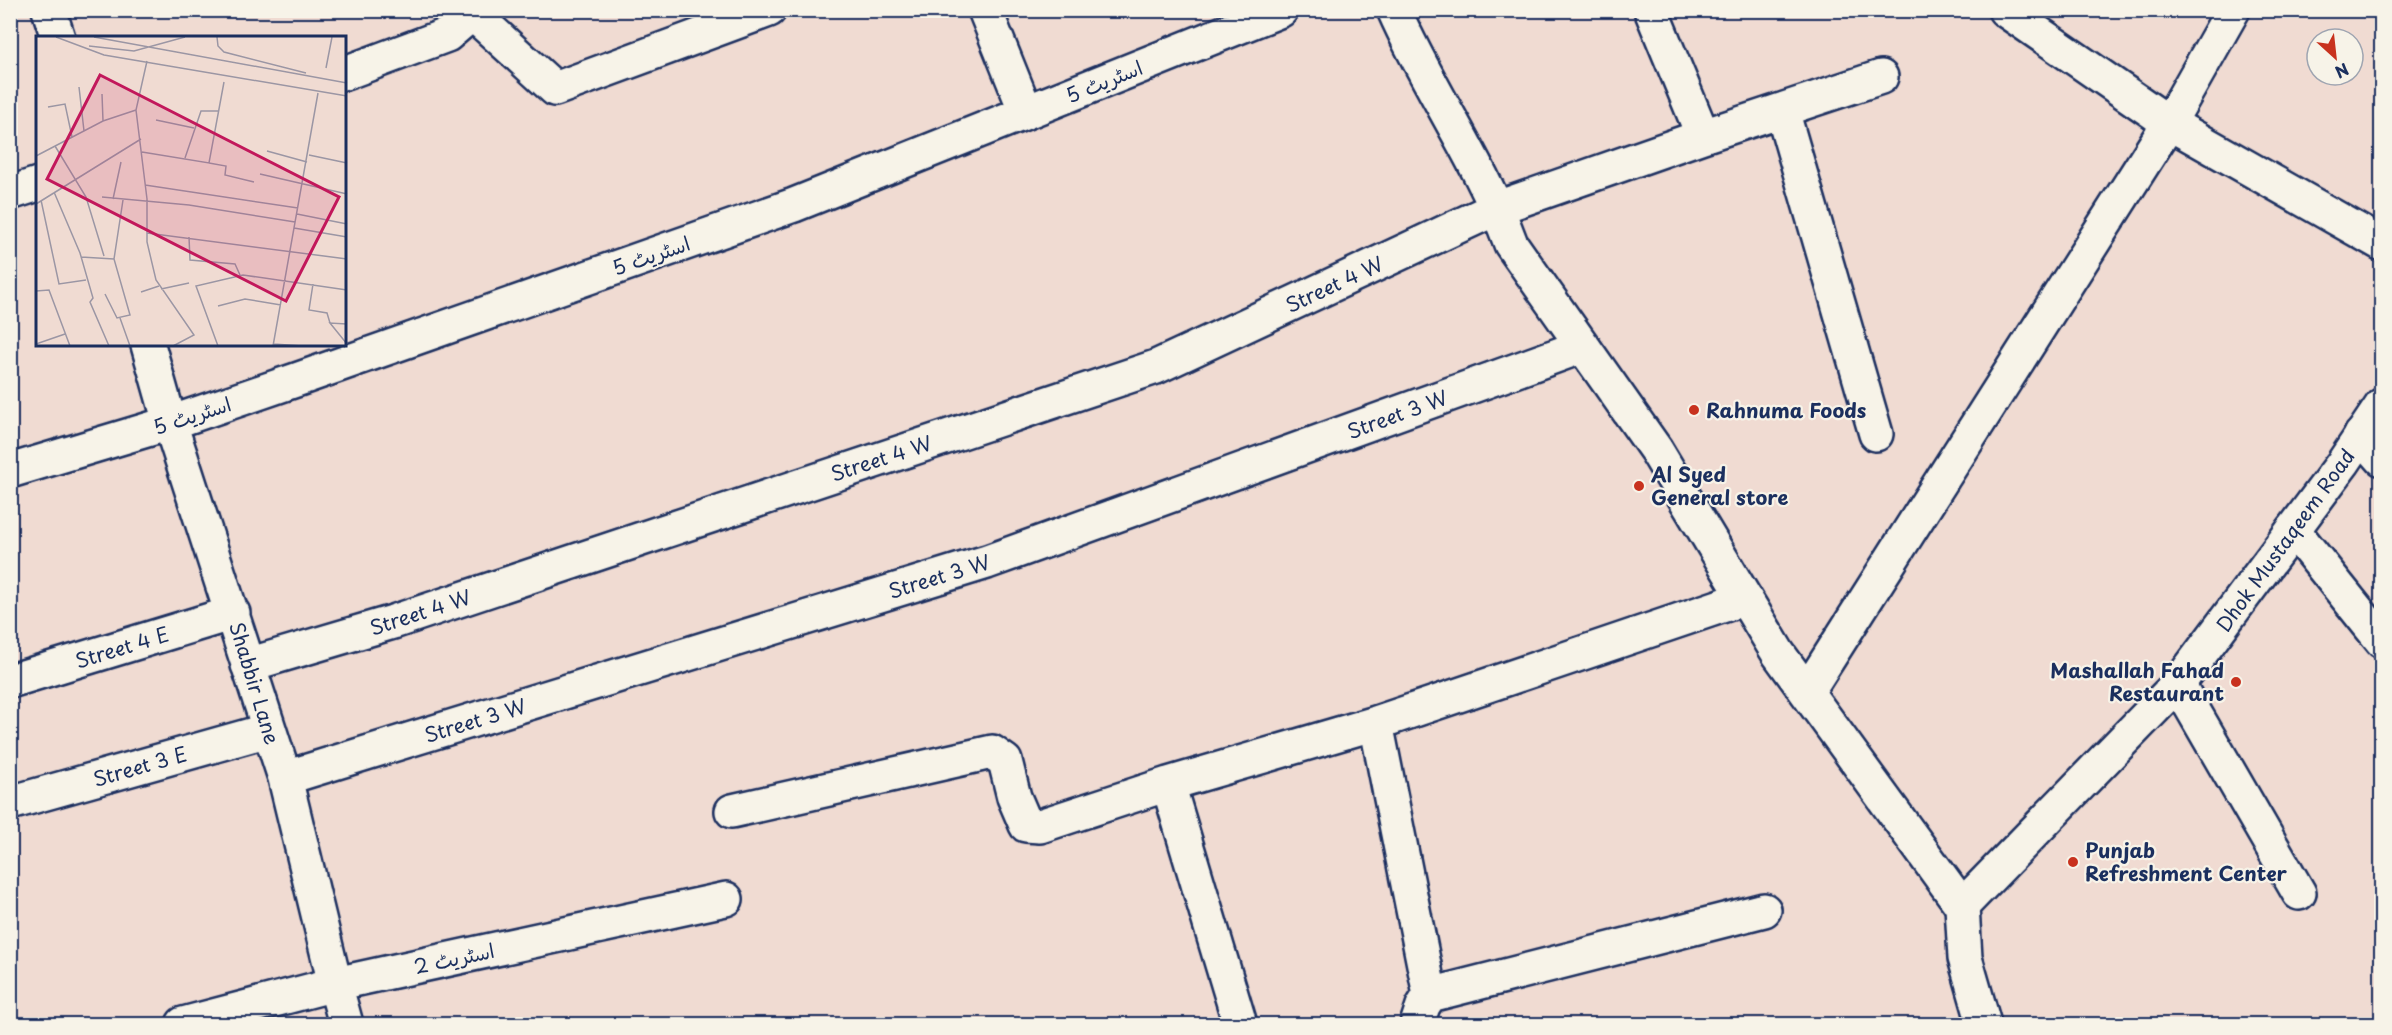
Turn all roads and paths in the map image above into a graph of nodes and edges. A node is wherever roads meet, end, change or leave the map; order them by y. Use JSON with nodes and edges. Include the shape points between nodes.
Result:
{"nodes":[{"id":1,"x":49,"y":10,"type":"edge"},
{"id":2,"x":769,"y":10,"type":"edge"},
{"id":3,"x":985,"y":10,"type":"edge"},
{"id":4,"x":1281,"y":10,"type":"edge"},
{"id":5,"x":1394,"y":10,"type":"edge"},
{"id":6,"x":1651,"y":10,"type":"edge"},
{"id":7,"x":2005,"y":10,"type":"edge"},
{"id":8,"x":2233,"y":10,"type":"edge"},
{"id":9,"x":474,"y":12,"type":"edge"},
{"id":10,"x":57,"y":36,"type":"edge"},
{"id":11,"x":346,"y":73,"type":"edge"},
{"id":12,"x":1881,"y":77,"type":"dead end"},
{"id":13,"x":1782,"y":110,"type":"junction"},
{"id":14,"x":1026,"y":112,"type":"junction"},
{"id":15,"x":2169,"y":123,"type":"junction"},
{"id":16,"x":1703,"y":136,"type":"junction"},
{"id":17,"x":36,"y":185,"type":"edge"},
{"id":18,"x":10,"y":193,"type":"edge"},
{"id":19,"x":1497,"y":208,"type":"junction"},
{"id":20,"x":2382,"y":244,"type":"edge"},
{"id":21,"x":148,"y":346,"type":"edge"},
{"id":22,"x":1583,"y":346,"type":"junction"},
{"id":23,"x":2382,"y":405,"type":"edge"},
{"id":24,"x":170,"y":423,"type":"junction"},
{"id":25,"x":1876,"y":434,"type":"dead end"},
{"id":26,"x":2371,"y":447,"type":"edge"},
{"id":27,"x":10,"y":471,"type":"edge"},
{"id":28,"x":2293,"y":530,"type":"junction"},
{"id":29,"x":1745,"y":598,"type":"junction"},
{"id":30,"x":233,"y":613,"type":"junction"},
{"id":31,"x":2382,"y":641,"type":"edge"},
{"id":32,"x":248,"y":665,"type":"junction"},
{"id":33,"x":10,"y":681,"type":"edge"},
{"id":34,"x":2178,"y":684,"type":"junction"},
{"id":35,"x":1808,"y":692,"type":"junction"},
{"id":36,"x":1376,"y":723,"type":"junction"},
{"id":37,"x":269,"y":730,"type":"junction"},
{"id":38,"x":285,"y":778,"type":"junction"},
{"id":39,"x":1168,"y":784,"type":"junction"},
{"id":40,"x":10,"y":803,"type":"edge"},
{"id":41,"x":732,"y":811,"type":"dead end"},
{"id":42,"x":2299,"y":893,"type":"dead end"},
{"id":43,"x":726,"y":899,"type":"dead end"},
{"id":44,"x":1962,"y":906,"type":"junction"},
{"id":45,"x":1764,"y":910,"type":"dead end"},
{"id":46,"x":334,"y":984,"type":"junction"},
{"id":47,"x":1430,"y":994,"type":"junction"},
{"id":48,"x":183,"y":1024,"type":"edge"},
{"id":49,"x":346,"y":1024,"type":"edge"},
{"id":50,"x":1240,"y":1024,"type":"edge"},
{"id":51,"x":1417,"y":1024,"type":"edge"},
{"id":52,"x":1984,"y":1024,"type":"edge"}],
"edges":[{"from":1,"to":10,"type":"street"},
{"from":2,"to":9,"type":"street","via":[[555,88]]},
{"from":3,"to":14,"type":"street"},
{"from":4,"to":14,"type":"street","name":"اسٹریٹ 5"},
{"from":5,"to":19,"type":"street","via":[[1414,56]]},
{"from":6,"to":16,"type":"street"},
{"from":7,"to":15,"type":"street"},
{"from":8,"to":15,"type":"street"},
{"from":9,"to":11,"type":"street","via":[[447,35]]},
{"from":12,"to":13,"type":"street","name":"Street 4 W"},
{"from":13,"to":16,"type":"street","name":"Street 4 W"},
{"from":13,"to":25,"type":"street"},
{"from":14,"to":24,"type":"street","name":"اسٹریٹ 5","via":[[794,205]]},
{"from":15,"to":20,"type":"street"},
{"from":15,"to":35,"type":"street"},
{"from":16,"to":19,"type":"street","name":"Street 4 W"},
{"from":17,"to":18,"type":"street"},
{"from":19,"to":22,"type":"street","via":[[1511,244]]},
{"from":19,"to":32,"type":"street","name":"Street 4 W","via":[[1156,367],[393,622]]},
{"from":21,"to":24,"type":"street","name":"Shabbir Lane"},
{"from":22,"to":29,"type":"street","via":[[1656,450]]},
{"from":22,"to":38,"type":"street","name":"Street 3 W","via":[[987,562]]},
{"from":23,"to":26,"type":"street","name":"Dhok Mustaqeem Road"},
{"from":24,"to":27,"type":"street","name":"اسٹریٹ 5"},
{"from":24,"to":30,"type":"street","name":"Shabbir Lane"},
{"from":26,"to":28,"type":"street","name":"Dhok Mustaqeem Road","via":[[2343,463]]},
{"from":28,"to":31,"type":"street"},
{"from":28,"to":34,"type":"street","name":"Dhok Mustaqeem Road"},
{"from":29,"to":35,"type":"street","via":[[1778,653]]},
{"from":29,"to":36,"type":"street"},
{"from":30,"to":32,"type":"street","name":"Shabbir Lane"},
{"from":30,"to":33,"type":"street","name":"Street 4 E"},
{"from":32,"to":37,"type":"street","name":"Shabbir Lane"},
{"from":34,"to":42,"type":"street"},
{"from":34,"to":44,"type":"street","name":"Dhok Mustaqeem Road"},
{"from":35,"to":44,"type":"street"},
{"from":36,"to":39,"type":"street"},
{"from":36,"to":47,"type":"street"},
{"from":37,"to":38,"type":"street","name":"Shabbir Lane"},
{"from":37,"to":40,"type":"street","name":"Street 3 E"},
{"from":38,"to":46,"type":"street","name":"Shabbir Lane"},
{"from":39,"to":41,"type":"street","via":[[1040,826],[1026,825],[1005,761],[992,752]]},
{"from":39,"to":50,"type":"street"},
{"from":43,"to":46,"type":"street","name":"اسٹریٹ 2"},
{"from":44,"to":52,"type":"street","via":[[1965,958]]},
{"from":45,"to":47,"type":"street"},
{"from":46,"to":48,"type":"street","name":"اسٹریٹ 2"},
{"from":46,"to":49,"type":"street","name":"Shabbir Lane"},
{"from":47,"to":51,"type":"street"}]}
